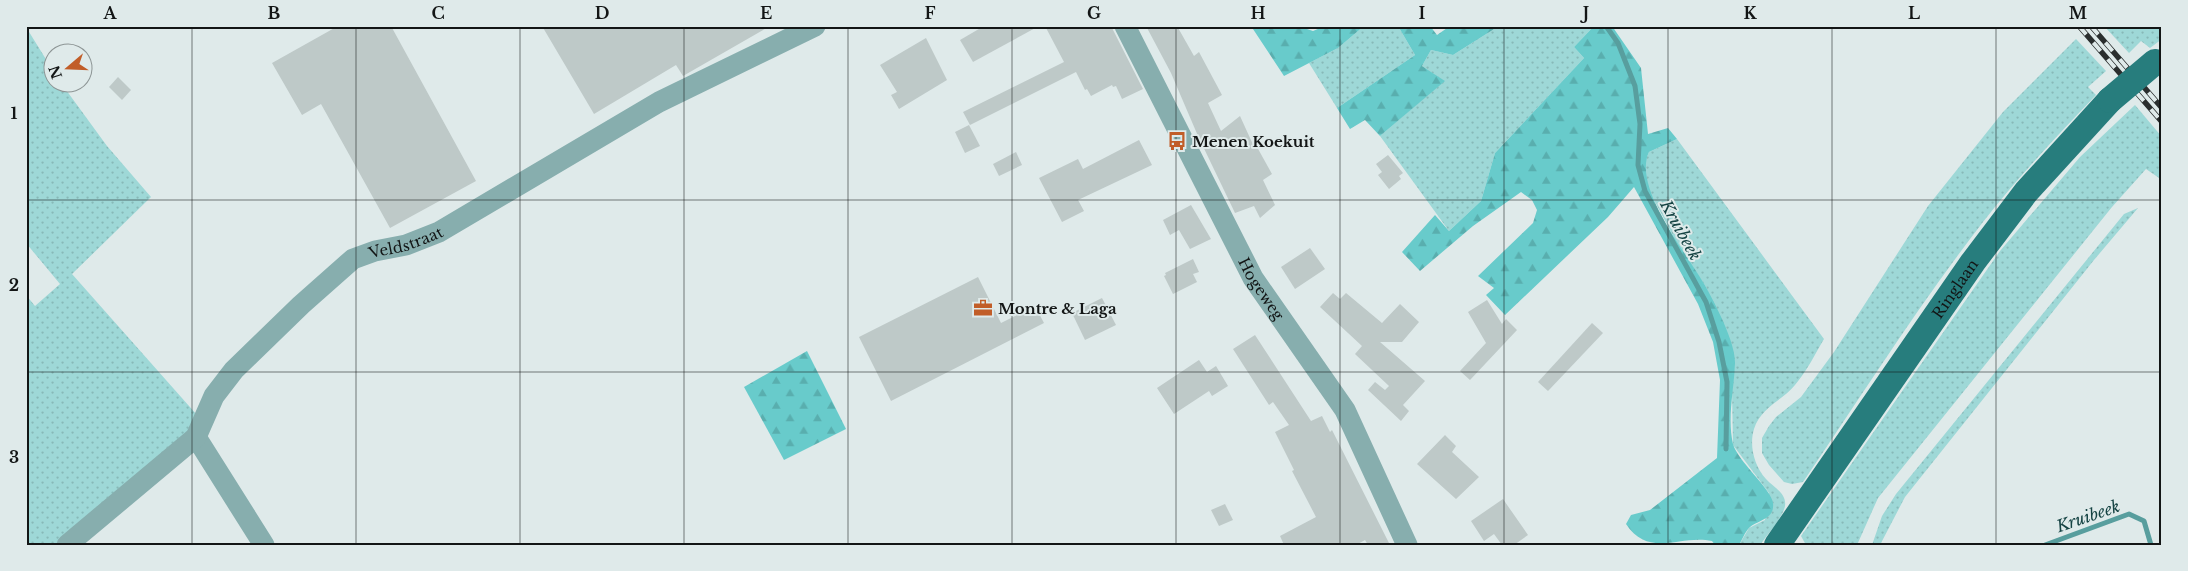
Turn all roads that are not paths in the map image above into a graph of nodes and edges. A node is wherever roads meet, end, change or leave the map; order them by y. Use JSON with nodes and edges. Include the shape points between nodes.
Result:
{"nodes":[{"id":1,"x":815,"y":26,"type":"edge"},
{"id":2,"x":1126,"y":26,"type":"edge"},
{"id":3,"x":2158,"y":59,"type":"edge"},
{"id":4,"x":196,"y":437,"type":"junction"},
{"id":5,"x":67,"y":545,"type":"edge"},
{"id":6,"x":264,"y":545,"type":"edge"},
{"id":7,"x":1408,"y":545,"type":"edge"},
{"id":8,"x":1777,"y":545,"type":"edge"}],
"edges":[{"from":1,"to":4,"type":"street","name":"Veldstraat","via":[[659,102],[439,232],[406,245],[353,259],[234,370],[214,396]]},
{"from":2,"to":7,"type":"street","name":"Hogeweg","via":[[1253,278],[1345,410]]},
{"from":3,"to":8,"type":"main road","name":"Ringlaan","bridge":true,"via":[[2110,100],[2026,192],[1972,262]]},
{"from":4,"to":5,"type":"street","name":"Veldstraat"},
{"from":4,"to":6,"type":"street"}]}
